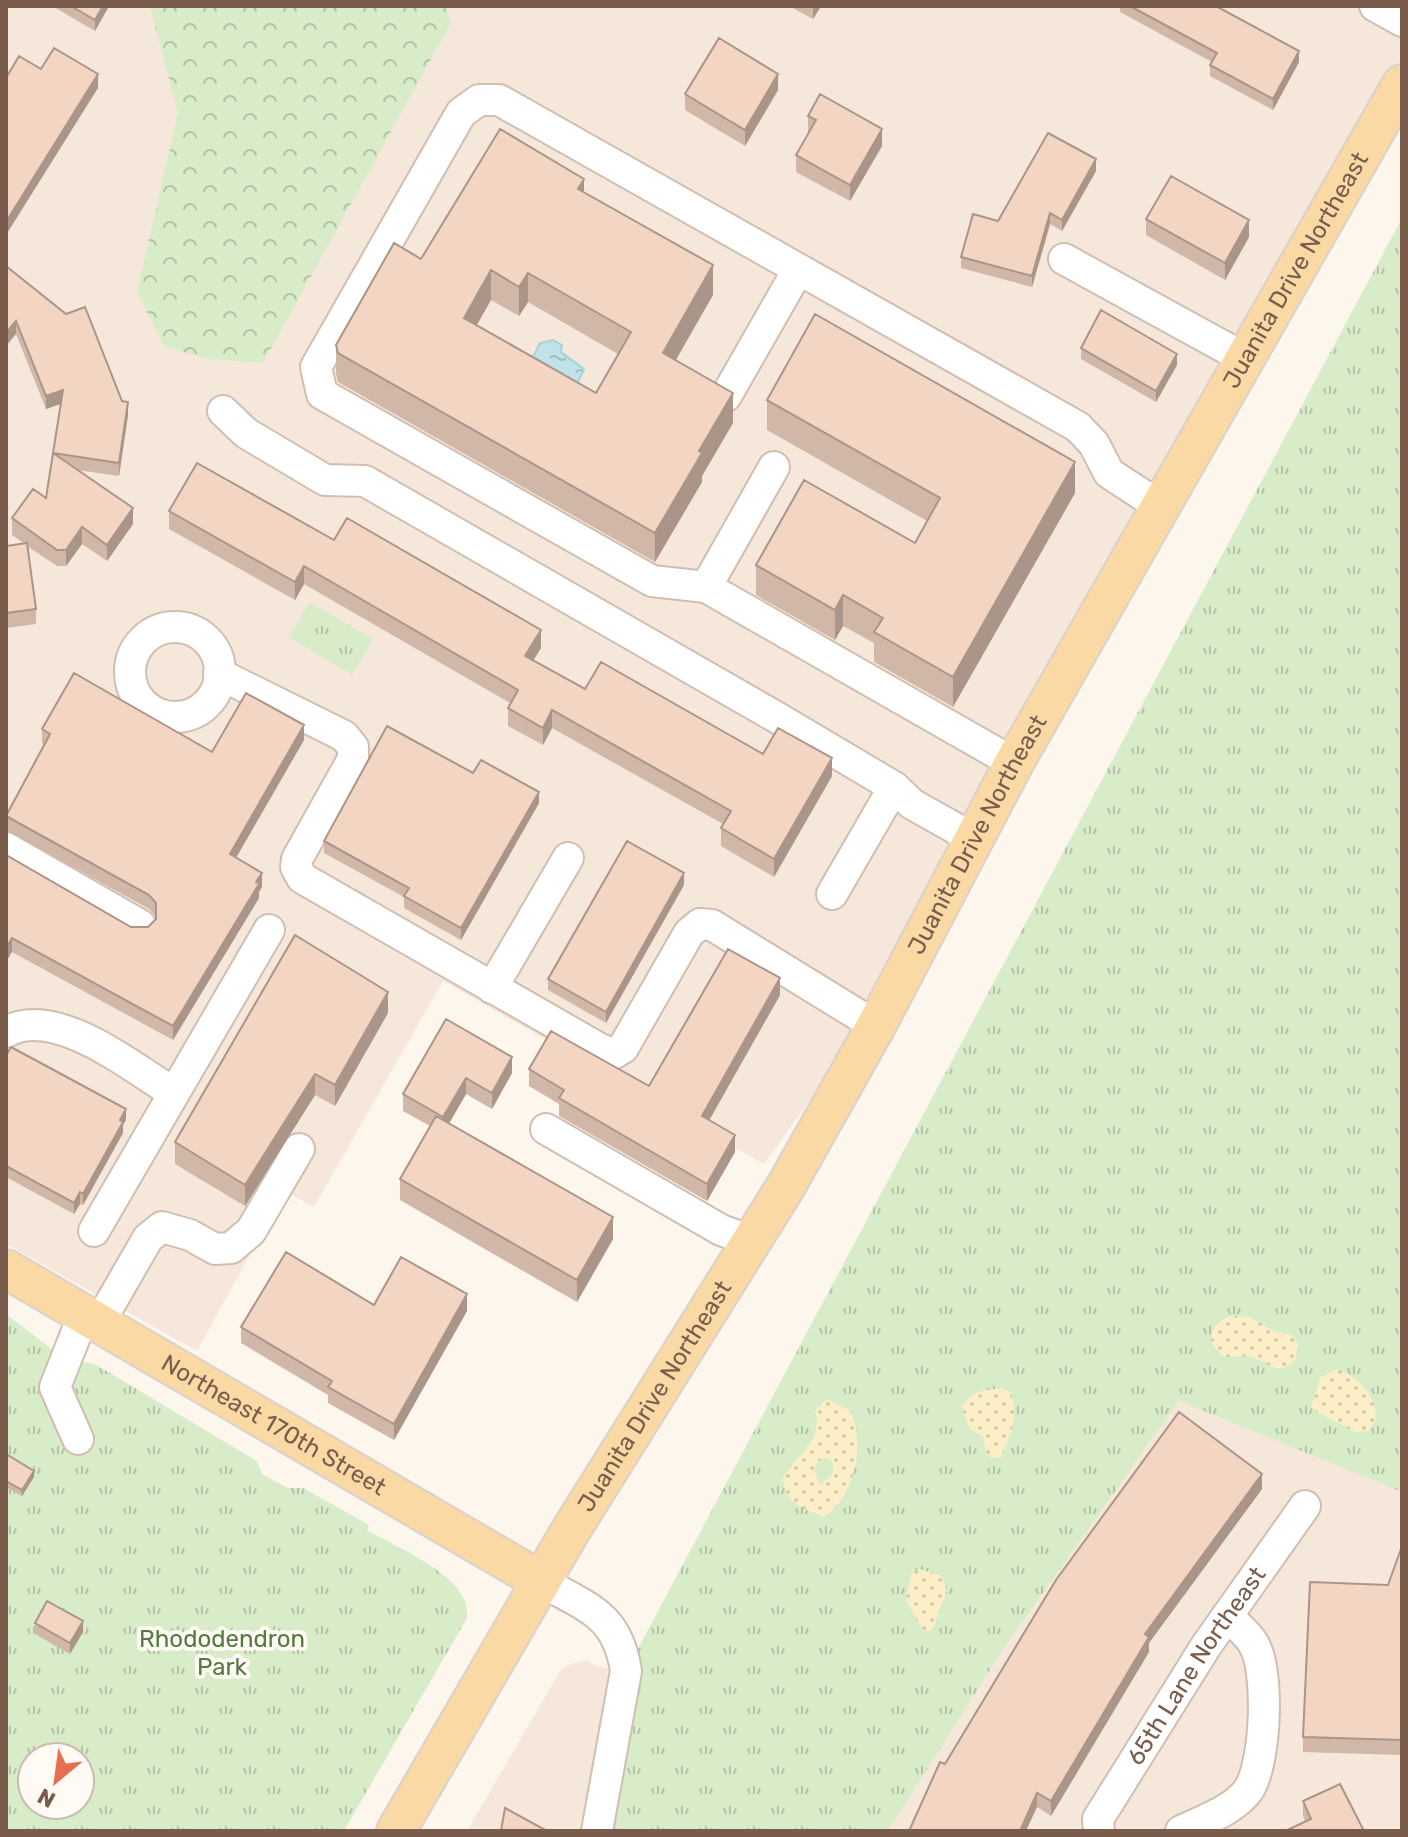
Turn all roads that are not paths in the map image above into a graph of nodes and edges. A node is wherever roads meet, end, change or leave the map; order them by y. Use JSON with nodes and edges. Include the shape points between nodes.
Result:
{"nodes":[{"id":1,"x":1375,"y":6,"type":"edge"},
{"id":2,"x":1402,"y":21,"type":"edge"},
{"id":3,"x":1402,"y":84,"type":"edge"},
{"id":4,"x":1064,"y":259,"type":"dead end"},
{"id":5,"x":798,"y":270,"type":"junction"},
{"id":6,"x":1246,"y":359,"type":"junction"},
{"id":7,"x":726,"y":396,"type":"edge"},
{"id":8,"x":223,"y":411,"type":"dead end"},
{"id":9,"x":774,"y":467,"type":"dead end"},
{"id":10,"x":1161,"y":507,"type":"junction"},
{"id":11,"x":706,"y":587,"type":"junction"},
{"id":12,"x":219,"y":674,"type":"dead end"},
{"id":13,"x":1014,"y":763,"type":"junction"},
{"id":14,"x":894,"y":787,"type":"junction"},
{"id":15,"x":976,"y":840,"type":"junction"},
{"id":16,"x":6,"y":848,"type":"edge"},
{"id":17,"x":568,"y":858,"type":"dead end"},
{"id":18,"x":832,"y":894,"type":"dead end"},
{"id":19,"x":140,"y":925,"type":"edge"},
{"id":20,"x":269,"y":930,"type":"dead end"},
{"id":21,"x":492,"y":988,"type":"junction"},
{"id":22,"x":876,"y":1026,"type":"junction"},
{"id":23,"x":6,"y":1032,"type":"edge"},
{"id":24,"x":174,"y":1093,"type":"junction"},
{"id":25,"x":546,"y":1129,"type":"dead end"},
{"id":26,"x":299,"y":1149,"type":"dead end"},
{"id":27,"x":94,"y":1231,"type":"dead end"},
{"id":28,"x":751,"y":1241,"type":"junction"},
{"id":29,"x":6,"y":1269,"type":"edge"},
{"id":30,"x":92,"y":1318,"type":"junction"},
{"id":31,"x":78,"y":1439,"type":"dead end"},
{"id":32,"x":1305,"y":1506,"type":"dead end"},
{"id":33,"x":541,"y":1581,"type":"junction"},
{"id":34,"x":1227,"y":1616,"type":"junction"},
{"id":35,"x":396,"y":1831,"type":"edge"},
{"id":36,"x":597,"y":1831,"type":"edge"},
{"id":37,"x":1099,"y":1831,"type":"edge"},
{"id":38,"x":1181,"y":1831,"type":"edge"}],
"edges":[{"from":1,"to":2,"type":"street"},
{"from":3,"to":6,"type":"main road","name":"Juanita Drive Northeast"},
{"from":4,"to":6,"type":"street"},
{"from":5,"to":7,"type":"street"},
{"from":5,"to":10,"type":"street","via":[[1078,427],[1109,473]]},
{"from":5,"to":11,"type":"street","via":[[499,100],[479,100],[461,113],[316,367],[322,394],[652,581]]},
{"from":6,"to":10,"type":"main road","name":"Juanita Drive Northeast"},
{"from":8,"to":14,"type":"street","via":[[246,433],[325,480],[365,481]]},
{"from":9,"to":11,"type":"street"},
{"from":10,"to":13,"type":"main road","name":"Juanita Drive Northeast"},
{"from":11,"to":13,"type":"street"},
{"from":12,"to":21,"type":"street","via":[[344,736],[353,747],[353,759],[297,859],[302,878]]},
{"from":13,"to":15,"type":"main road","name":"Juanita Drive Northeast"},
{"from":14,"to":15,"type":"street","via":[[912,804]]},
{"from":14,"to":18,"type":"street"},
{"from":15,"to":22,"type":"main road","name":"Juanita Drive Northeast"},
{"from":16,"to":19,"type":"street"},
{"from":17,"to":21,"type":"street"},
{"from":20,"to":24,"type":"street"},
{"from":21,"to":22,"type":"street","via":[[613,1054],[623,1048],[689,933],[700,924],[712,925]]},
{"from":22,"to":28,"type":"main road","name":"Juanita Drive Northeast"},
{"from":23,"to":24,"type":"street","via":[[32,1023],[65,1029]]},
{"from":24,"to":27,"type":"street"},
{"from":25,"to":28,"type":"street","via":[[721,1230]]},
{"from":26,"to":30,"type":"street","via":[[251,1231],[231,1248],[215,1249],[162,1227],[148,1238]]},
{"from":28,"to":33,"type":"main road","name":"Juanita Drive Northeast"},
{"from":29,"to":30,"type":"main road","name":"Northeast 170th Street"},
{"from":30,"to":31,"type":"street","via":[[55,1387]]},
{"from":30,"to":33,"type":"main road","name":"Northeast 170th Street"},
{"from":32,"to":34,"type":"street","name":"65th Lane Northeast"},
{"from":33,"to":35,"type":"main road","name":"Juanita Drive Northeast"},
{"from":33,"to":36,"type":"street","via":[[608,1621],[622,1644],[626,1671]]},
{"from":34,"to":37,"type":"street","name":"65th Lane Northeast","via":[[1098,1819]]},
{"from":34,"to":38,"type":"street","via":[[1254,1643],[1264,1675],[1259,1760],[1249,1790],[1219,1813]]}]}
